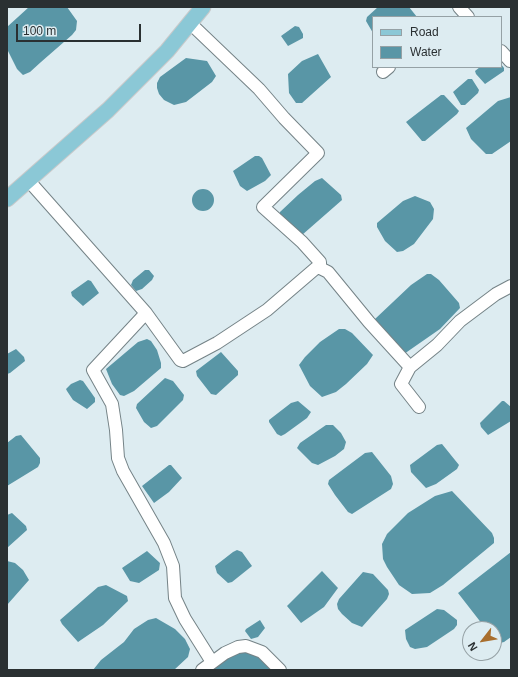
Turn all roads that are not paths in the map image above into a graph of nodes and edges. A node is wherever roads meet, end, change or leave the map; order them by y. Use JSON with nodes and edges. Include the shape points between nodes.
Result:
{"nodes":[{"id":1,"x":203,"y":7,"type":"edge"},
{"id":2,"x":190,"y":23,"type":"junction"},
{"id":3,"x":502,"y":52,"type":"edge"},
{"id":4,"x":510,"y":61,"type":"edge"},
{"id":5,"x":29,"y":181,"type":"junction"},
{"id":6,"x":7,"y":199,"type":"edge"},
{"id":7,"x":320,"y":268,"type":"junction"},
{"id":8,"x":510,"y":289,"type":"edge"},
{"id":9,"x":146,"y":314,"type":"junction"},
{"id":10,"x":410,"y":367,"type":"junction"},
{"id":11,"x":419,"y":407,"type":"dead end"},
{"id":12,"x":212,"y":662,"type":"junction"},
{"id":13,"x":202,"y":670,"type":"edge"},
{"id":14,"x":280,"y":670,"type":"edge"}],
"edges":[{"from":1,"to":2,"type":"main road"},
{"from":2,"to":5,"type":"main road","via":[[167,51],[108,110]]},
{"from":2,"to":7,"type":"street","via":[[259,88],[318,153],[263,207],[302,242],[320,262]]},
{"from":3,"to":4,"type":"street"},
{"from":5,"to":6,"type":"main road"},
{"from":5,"to":9,"type":"street"},
{"from":7,"to":9,"type":"street","via":[[316,268],[267,310],[217,343],[183,361]]},
{"from":7,"to":10,"type":"street","via":[[328,272]]},
{"from":8,"to":10,"type":"street","via":[[496,294],[460,321],[437,345]]},
{"from":9,"to":12,"type":"street","via":[[93,370],[112,404],[118,458],[123,471],[164,544],[173,566],[175,598]]},
{"from":10,"to":11,"type":"street","via":[[401,384]]},
{"from":12,"to":13,"type":"street"},
{"from":12,"to":14,"type":"street","via":[[238,647],[246,646],[262,652]]}]}
